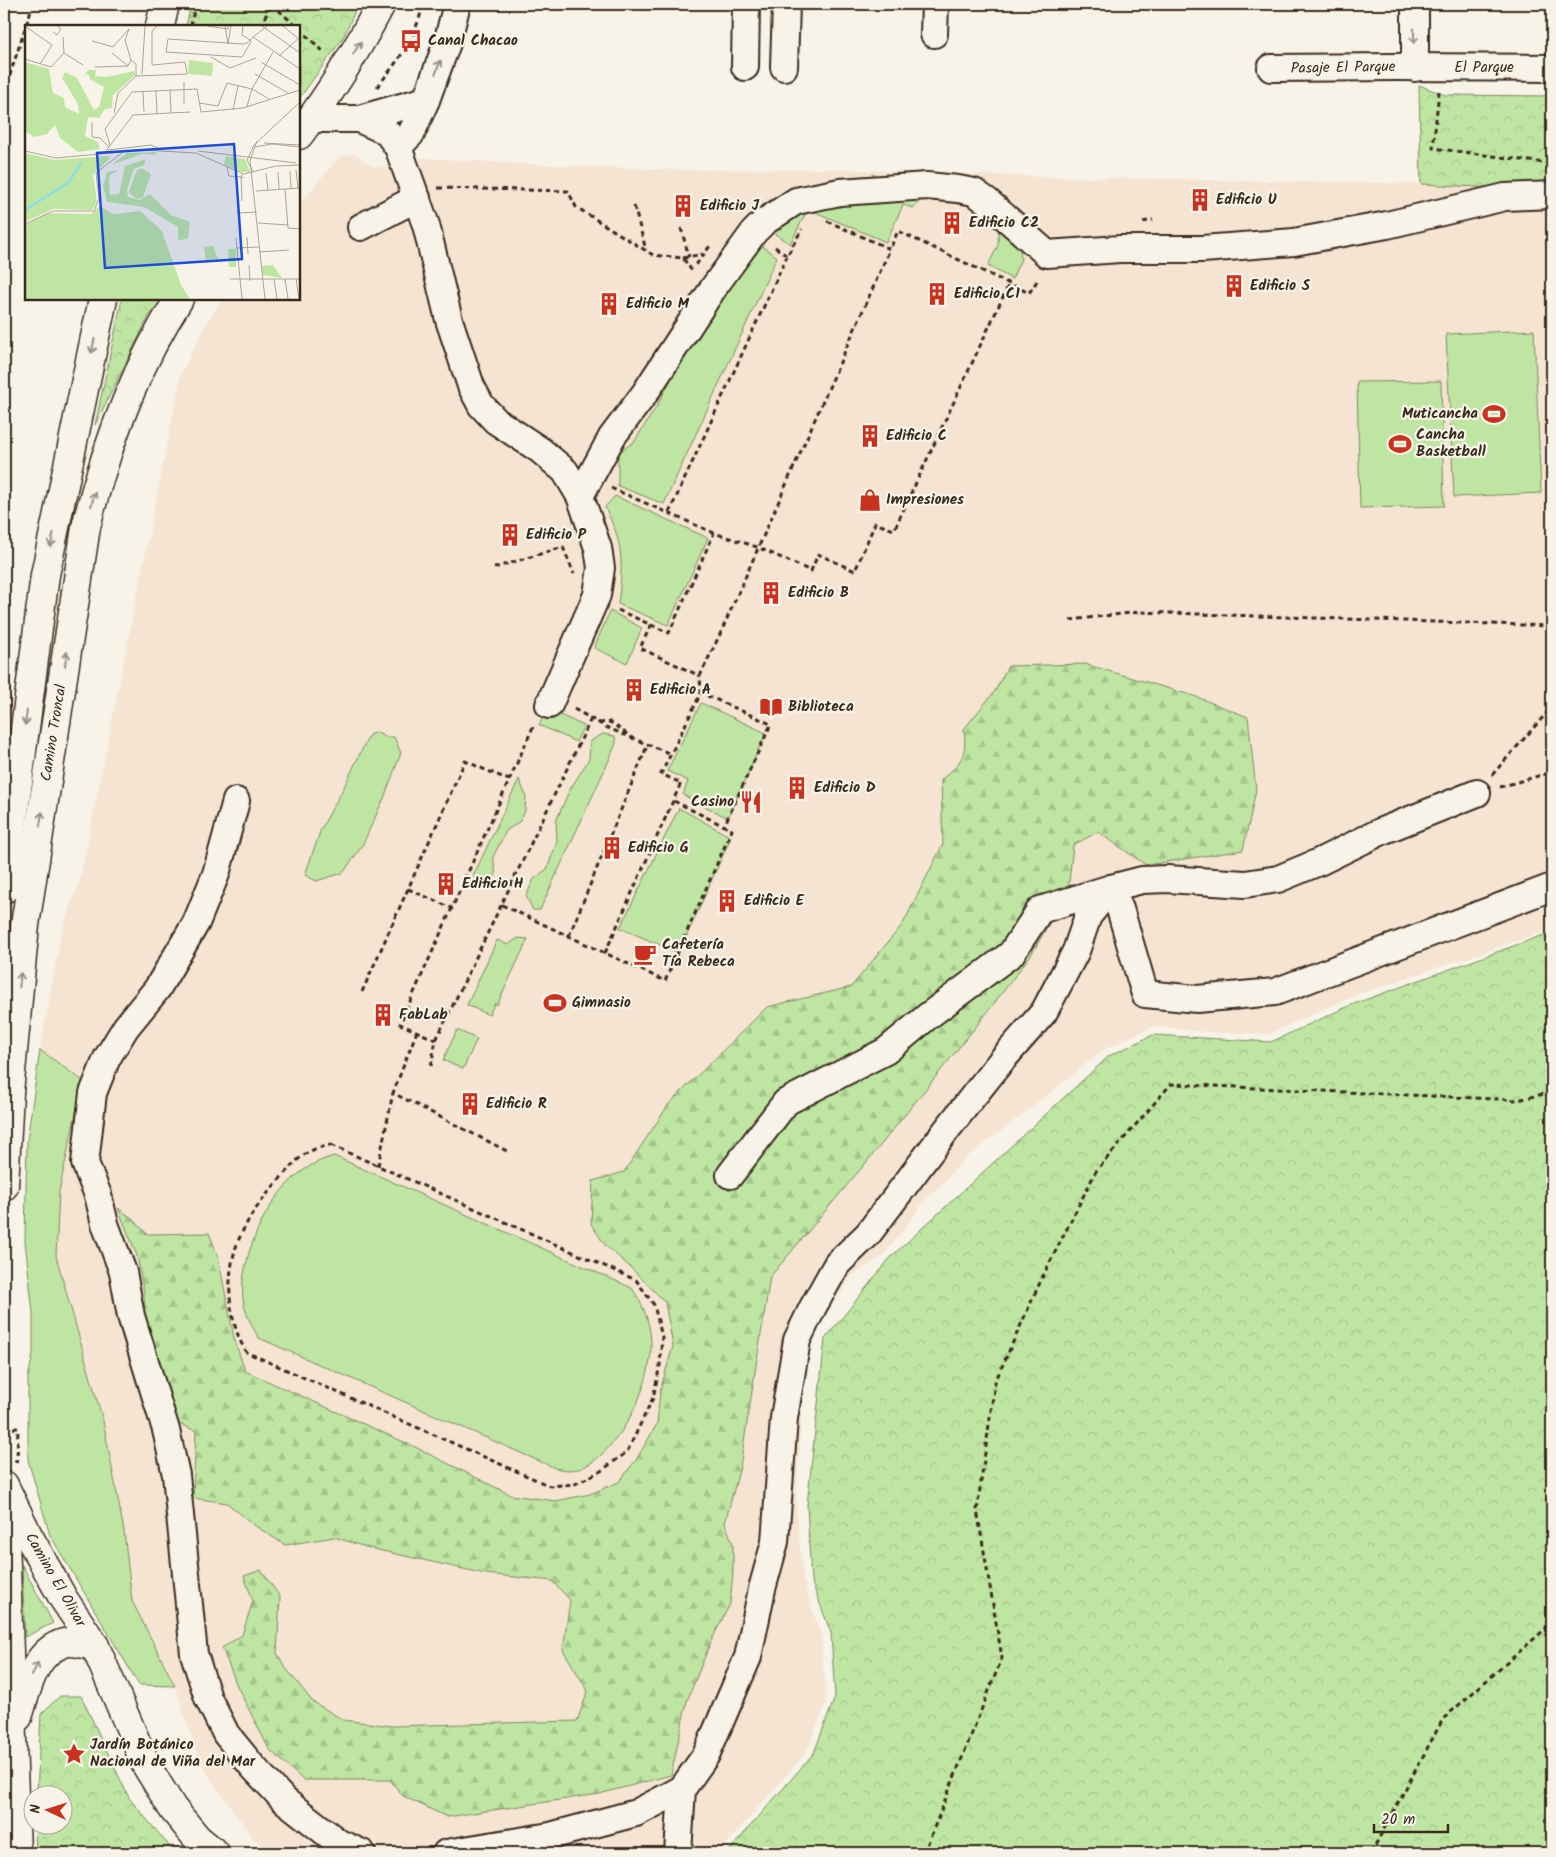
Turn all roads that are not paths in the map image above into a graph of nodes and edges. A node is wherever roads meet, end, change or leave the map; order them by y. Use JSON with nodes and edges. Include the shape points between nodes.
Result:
{"nodes":[{"id":1,"x":165,"y":4,"type":"edge"},
{"id":2,"x":381,"y":4,"type":"edge"},
{"id":3,"x":458,"y":4,"type":"edge"},
{"id":4,"x":746,"y":4,"type":"edge"},
{"id":5,"x":786,"y":4,"type":"edge"},
{"id":6,"x":935,"y":4,"type":"edge"},
{"id":7,"x":1415,"y":4,"type":"edge"},
{"id":8,"x":160,"y":25,"type":"edge"},
{"id":9,"x":934,"y":34,"type":"dead end"},
{"id":10,"x":745,"y":67,"type":"dead end"},
{"id":11,"x":784,"y":67,"type":"dead end"},
{"id":12,"x":1271,"y":68,"type":"dead end"},
{"id":13,"x":1415,"y":68,"type":"junction"},
{"id":14,"x":1552,"y":68,"type":"edge"},
{"id":15,"x":426,"y":100,"type":"junction"},
{"id":16,"x":360,"y":119,"type":"junction"},
{"id":17,"x":305,"y":127,"type":"edge"},
{"id":18,"x":398,"y":147,"type":"junction"},
{"id":19,"x":427,"y":193,"type":"junction"},
{"id":20,"x":1552,"y":195,"type":"edge"},
{"id":21,"x":361,"y":227,"type":"dead end"},
{"id":22,"x":103,"y":300,"type":"edge"},
{"id":23,"x":178,"y":300,"type":"edge"},
{"id":24,"x":580,"y":496,"type":"junction"},
{"id":25,"x":551,"y":710,"type":"road end"},
{"id":26,"x":1477,"y":793,"type":"road end"},
{"id":27,"x":236,"y":801,"type":"dead end"},
{"id":28,"x":1552,"y":887,"type":"edge"},
{"id":29,"x":1111,"y":888,"type":"junction"},
{"id":30,"x":4,"y":889,"type":"edge"},
{"id":31,"x":730,"y":1175,"type":"dead end"},
{"id":32,"x":4,"y":1186,"type":"edge"},
{"id":33,"x":8,"y":1473,"type":"edge"},
{"id":34,"x":4,"y":1509,"type":"edge"},
{"id":35,"x":95,"y":1646,"type":"junction"},
{"id":36,"x":13,"y":1731,"type":"junction"},
{"id":37,"x":682,"y":1789,"type":"junction"},
{"id":38,"x":16,"y":1853,"type":"edge"},
{"id":39,"x":215,"y":1853,"type":"edge"},
{"id":40,"x":362,"y":1853,"type":"edge"},
{"id":41,"x":446,"y":1853,"type":"edge"},
{"id":42,"x":678,"y":1853,"type":"edge"}],
"edges":[{"from":1,"to":8,"type":"main road"},
{"from":17,"to":2,"type":"main road","one_way":true},
{"from":15,"to":3,"type":"street","one_way":true},
{"from":4,"to":10,"type":"street"},
{"from":5,"to":11,"type":"street"},
{"from":6,"to":9,"type":"street"},
{"from":7,"to":13,"type":"street","one_way":true},
{"from":12,"to":13,"type":"street","name":"Pasaje El Parque"},
{"from":13,"to":14,"type":"street","name":"El Parque"},
{"from":15,"to":16,"type":"street"},
{"from":15,"to":18,"type":"street","via":[[411,134]]},
{"from":16,"to":17,"type":"street"},
{"from":16,"to":18,"type":"street","via":[[386,131]]},
{"from":18,"to":19,"type":"street"},
{"from":19,"to":21,"type":"street"},
{"from":19,"to":24,"type":"street","via":[[426,225],[449,320],[471,386],[481,405],[496,421],[565,471]]},
{"from":20,"to":24,"type":"street","via":[[1505,197],[1387,225],[1294,242],[1048,254],[974,192],[927,186],[840,192],[796,201],[754,232],[612,438]]},
{"from":22,"to":30,"type":"main road","name":"Camino Troncal","one_way":true,"via":[[45,574]]},
{"from":32,"to":23,"type":"main road","name":"Camino Troncal","one_way":true,"via":[[25,925],[86,527],[98,478],[133,382]]},
{"from":24,"to":25,"type":"street","via":[[598,548],[600,577],[597,595]]},
{"from":26,"to":29,"type":"street","via":[[1382,831],[1278,879],[1244,884],[1142,880]]},
{"from":27,"to":40,"type":"street","via":[[216,874],[196,923],[157,989],[107,1058],[93,1093],[85,1163],[123,1272],[131,1316],[166,1430],[182,1525],[194,1654],[208,1698],[226,1734],[284,1800],[339,1843]]},
{"from":28,"to":29,"type":"street","via":[[1275,992],[1197,999],[1145,994]]},
{"from":29,"to":31,"type":"street","via":[[1040,910],[1011,954],[886,1051],[786,1102]]},
{"from":29,"to":37,"type":"street","via":[[1088,916],[1076,951],[1044,1012],[978,1090],[868,1234],[837,1264],[797,1340],[784,1418],[775,1542],[748,1657],[706,1755]]},
{"from":33,"to":35,"type":"main road","name":"Camino El Olivar","via":[[28,1535],[63,1598]]},
{"from":34,"to":36,"type":"main road"},
{"from":36,"to":35,"type":"main road","name":"Camino El Olivar","one_way":true,"via":[[37,1664],[48,1650],[66,1642]]},
{"from":35,"to":39,"type":"main road","name":"Camino El Olivar","via":[[146,1766],[173,1809],[197,1838]]},
{"from":36,"to":38,"type":"main road"},
{"from":37,"to":41,"type":"street","via":[[636,1813],[550,1836]]},
{"from":37,"to":42,"type":"street"}]}
